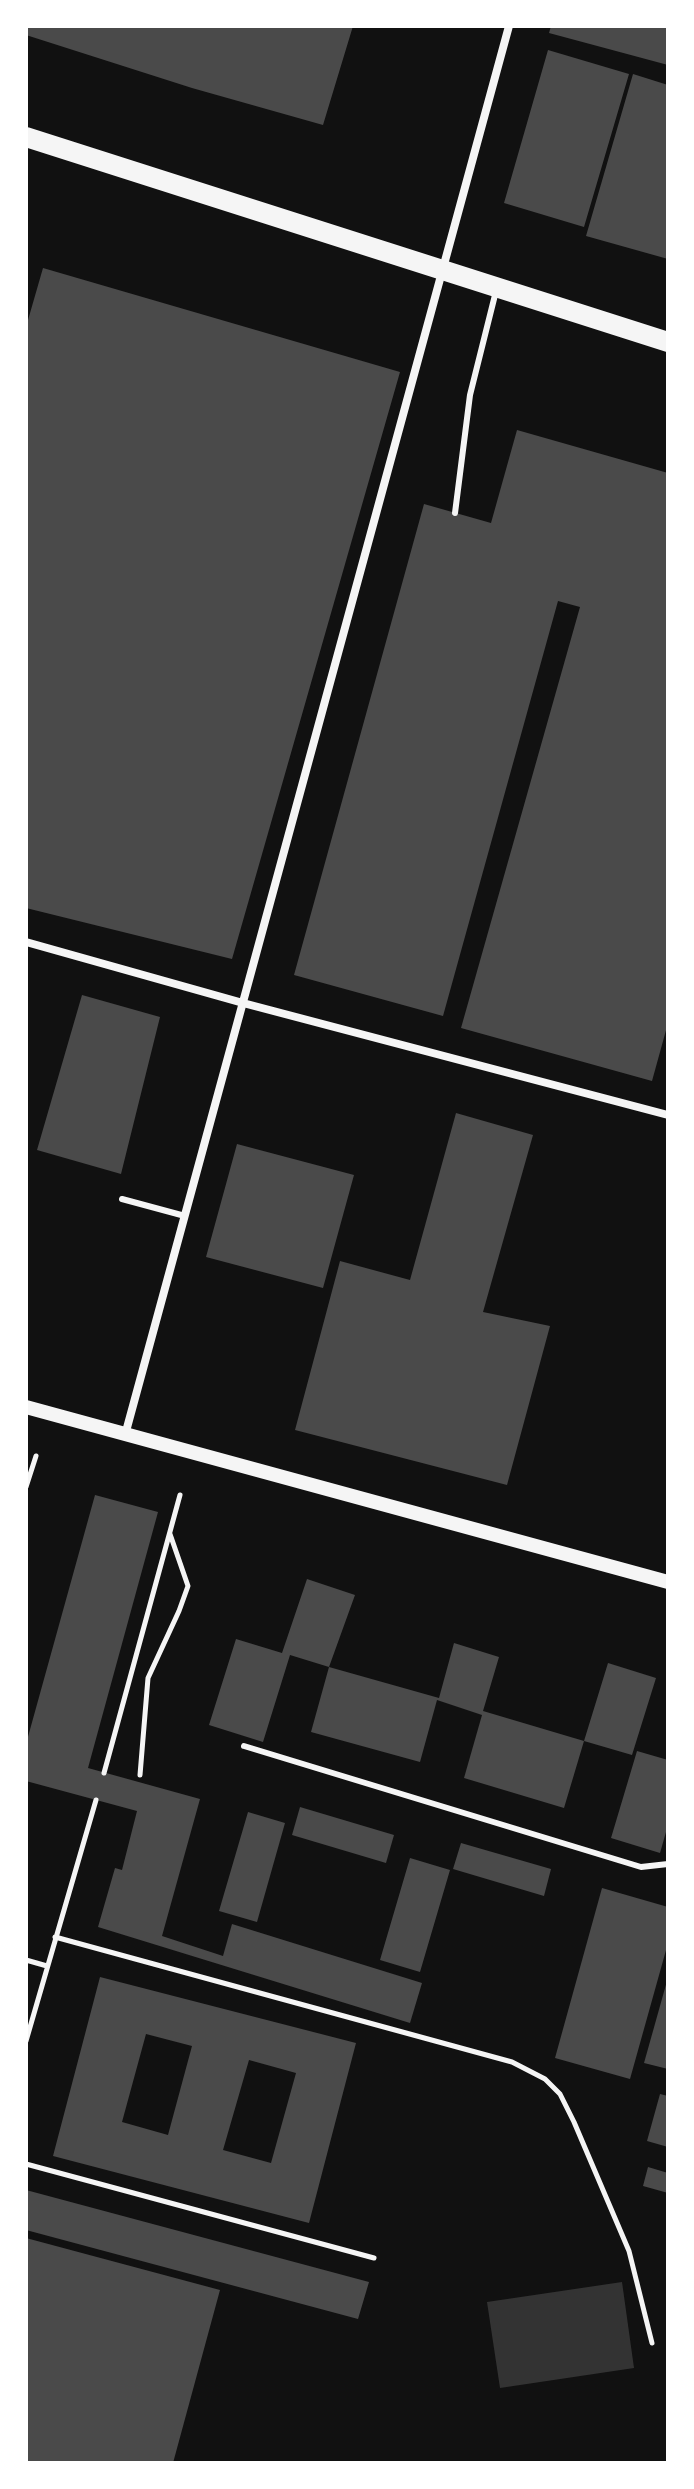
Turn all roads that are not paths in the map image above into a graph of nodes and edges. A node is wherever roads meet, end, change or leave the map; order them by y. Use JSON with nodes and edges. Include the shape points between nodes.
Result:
{"nodes":[{"id":1,"x":509,"y":26,"type":"edge"},
{"id":2,"x":26,"y":137,"type":"edge"},
{"id":3,"x":443,"y":270,"type":"junction"},
{"id":4,"x":497,"y":287,"type":"junction"},
{"id":5,"x":668,"y":342,"type":"edge"},
{"id":6,"x":455,"y":513,"type":"dead end"},
{"id":7,"x":26,"y":942,"type":"edge"},
{"id":8,"x":243,"y":1003,"type":"junction"},
{"id":9,"x":668,"y":1115,"type":"edge"},
{"id":10,"x":122,"y":1199,"type":"dead end"},
{"id":11,"x":185,"y":1216,"type":"junction"},
{"id":12,"x":26,"y":1407,"type":"edge"},
{"id":13,"x":125,"y":1435,"type":"junction"},
{"id":14,"x":668,"y":1582,"type":"edge"},
{"id":15,"x":244,"y":1746,"type":"dead end"},
{"id":16,"x":668,"y":1864,"type":"edge"}],
"edges":[{"from":1,"to":3,"type":"street"},
{"from":2,"to":3,"type":"main road"},
{"from":3,"to":4,"type":"main road"},
{"from":3,"to":8,"type":"street"},
{"from":4,"to":5,"type":"main road"},
{"from":4,"to":6,"type":"lane","via":[[470,395]]},
{"from":7,"to":8,"type":"street"},
{"from":8,"to":9,"type":"street"},
{"from":8,"to":11,"type":"street"},
{"from":10,"to":11,"type":"lane"},
{"from":11,"to":13,"type":"street"},
{"from":12,"to":13,"type":"street"},
{"from":13,"to":14,"type":"street"},
{"from":15,"to":16,"type":"lane","via":[[641,1867]]}]}
